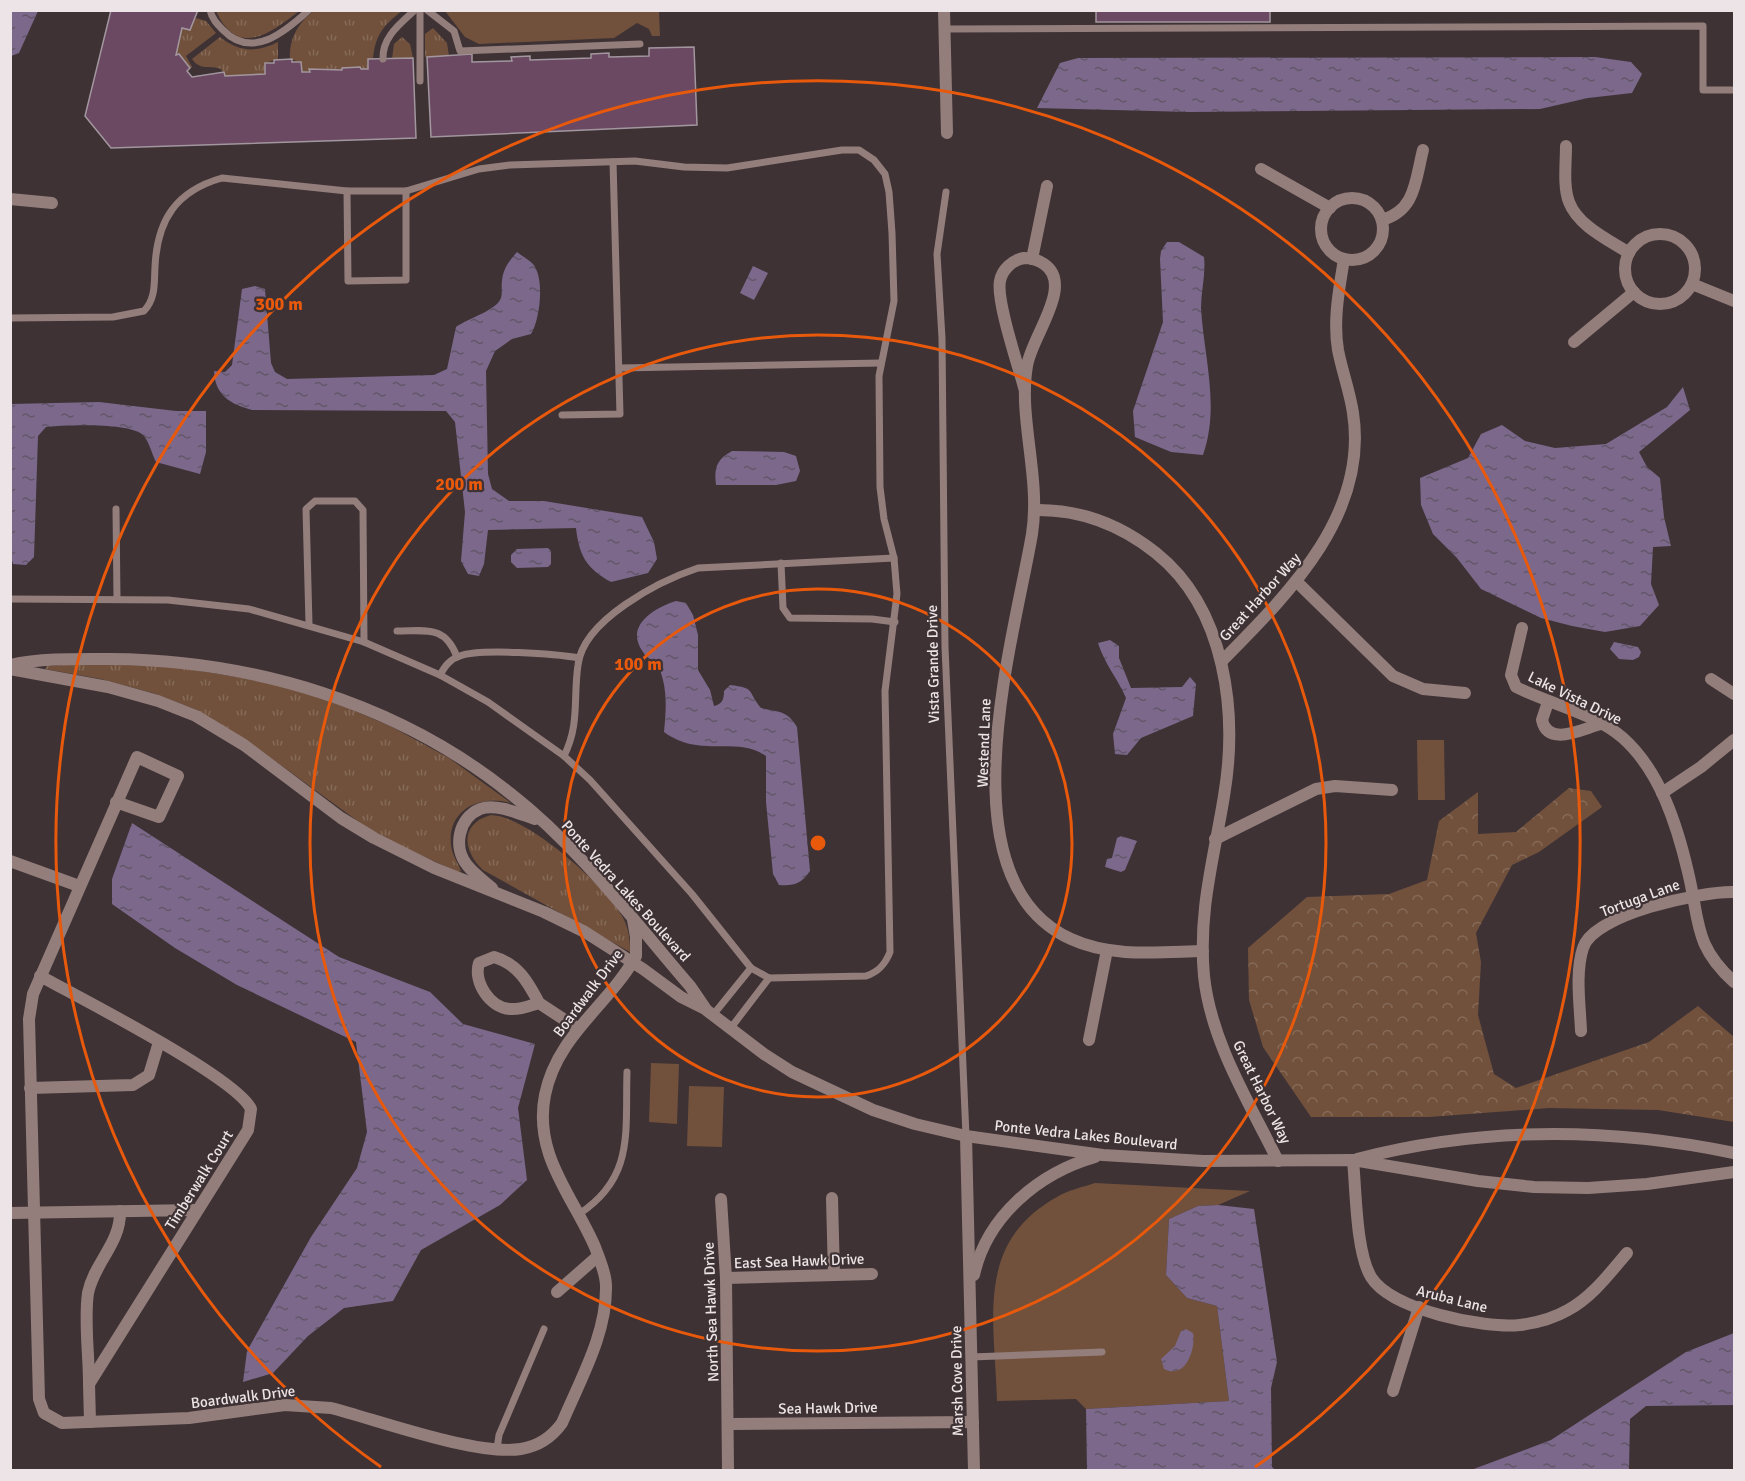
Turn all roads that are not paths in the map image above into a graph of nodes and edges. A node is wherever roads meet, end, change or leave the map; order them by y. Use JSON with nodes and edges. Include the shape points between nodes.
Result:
{"nodes":[{"id":1,"x":210,"y":10,"type":"edge"},
{"id":2,"x":309,"y":10,"type":"edge"},
{"id":3,"x":415,"y":10,"type":"edge"},
{"id":4,"x":420,"y":10,"type":"edge"},
{"id":5,"x":427,"y":10,"type":"edge"},
{"id":6,"x":944,"y":10,"type":"edge"},
{"id":7,"x":945,"y":29,"type":"junction"},
{"id":8,"x":640,"y":44,"type":"dead end"},
{"id":9,"x":383,"y":59,"type":"dead end"},
{"id":10,"x":420,"y":81,"type":"dead end"},
{"id":11,"x":1734,"y":90,"type":"edge"},
{"id":12,"x":947,"y":133,"type":"dead end"},
{"id":13,"x":1566,"y":146,"type":"dead end"},
{"id":14,"x":1423,"y":150,"type":"dead end"},
{"id":15,"x":613,"y":162,"type":"junction"},
{"id":16,"x":1261,"y":169,"type":"dead end"},
{"id":17,"x":1047,"y":186,"type":"dead end"},
{"id":18,"x":347,"y":191,"type":"junction"},
{"id":19,"x":406,"y":191,"type":"junction"},
{"id":20,"x":946,"y":192,"type":"dead end"},
{"id":21,"x":10,"y":199,"type":"edge"},
{"id":22,"x":52,"y":203,"type":"dead end"},
{"id":23,"x":1330,"y":208,"type":"junction"},
{"id":24,"x":1382,"y":220,"type":"junction"},
{"id":25,"x":1629,"y":253,"type":"junction"},
{"id":26,"x":1032,"y":259,"type":"junction"},
{"id":27,"x":1344,"y":259,"type":"junction"},
{"id":28,"x":1692,"y":284,"type":"junction"},
{"id":29,"x":1634,"y":292,"type":"junction"},
{"id":30,"x":1734,"y":301,"type":"edge"},
{"id":31,"x":10,"y":318,"type":"edge"},
{"id":32,"x":1574,"y":342,"type":"dead end"},
{"id":33,"x":881,"y":363,"type":"junction"},
{"id":34,"x":620,"y":368,"type":"junction"},
{"id":35,"x":1025,"y":391,"type":"junction"},
{"id":36,"x":561,"y":415,"type":"dead end"},
{"id":37,"x":116,"y":509,"type":"dead end"},
{"id":38,"x":1034,"y":510,"type":"junction"},
{"id":39,"x":894,"y":558,"type":"junction"},
{"id":40,"x":781,"y":563,"type":"junction"},
{"id":41,"x":1297,"y":582,"type":"junction"},
{"id":42,"x":117,"y":598,"type":"junction"},
{"id":43,"x":10,"y":599,"type":"edge"},
{"id":44,"x":895,"y":622,"type":"junction"},
{"id":45,"x":309,"y":624,"type":"junction"},
{"id":46,"x":1522,"y":628,"type":"dead end"},
{"id":47,"x":397,"y":631,"type":"dead end"},
{"id":48,"x":364,"y":642,"type":"junction"},
{"id":49,"x":457,"y":657,"type":"junction"},
{"id":50,"x":579,"y":658,"type":"junction"},
{"id":51,"x":1221,"y":662,"type":"junction"},
{"id":52,"x":10,"y":665,"type":"edge"},
{"id":53,"x":10,"y":669,"type":"edge"},
{"id":54,"x":440,"y":675,"type":"junction"},
{"id":55,"x":1711,"y":679,"type":"dead end"},
{"id":56,"x":1465,"y":693,"type":"dead end"},
{"id":57,"x":1734,"y":694,"type":"edge"},
{"id":58,"x":1548,"y":702,"type":"junction"},
{"id":59,"x":1601,"y":723,"type":"junction"},
{"id":60,"x":1734,"y":740,"type":"edge"},
{"id":61,"x":564,"y":756,"type":"junction"},
{"id":62,"x":1392,"y":790,"type":"dead end"},
{"id":63,"x":1662,"y":793,"type":"junction"},
{"id":64,"x":116,"y":802,"type":"junction"},
{"id":65,"x":542,"y":821,"type":"junction"},
{"id":66,"x":1215,"y":839,"type":"junction"},
{"id":67,"x":10,"y":861,"type":"edge"},
{"id":68,"x":79,"y":886,"type":"junction"},
{"id":69,"x":1734,"y":892,"type":"edge"},
{"id":70,"x":500,"y":894,"type":"junction"},
{"id":71,"x":1692,"y":894,"type":"junction"},
{"id":72,"x":633,"y":920,"type":"junction"},
{"id":73,"x":1107,"y":950,"type":"junction"},
{"id":74,"x":1203,"y":951,"type":"junction"},
{"id":75,"x":632,"y":962,"type":"junction"},
{"id":76,"x":751,"y":968,"type":"junction"},
{"id":77,"x":39,"y":976,"type":"junction"},
{"id":78,"x":769,"y":978,"type":"junction"},
{"id":79,"x":1734,"y":982,"type":"edge"},
{"id":80,"x":538,"y":1003,"type":"junction"},
{"id":81,"x":709,"y":1012,"type":"junction"},
{"id":82,"x":577,"y":1028,"type":"junction"},
{"id":83,"x":730,"y":1029,"type":"junction"},
{"id":84,"x":1581,"y":1031,"type":"dead end"},
{"id":85,"x":1089,"y":1040,"type":"dead end"},
{"id":86,"x":159,"y":1042,"type":"junction"},
{"id":87,"x":627,"y":1072,"type":"dead end"},
{"id":88,"x":30,"y":1088,"type":"junction"},
{"id":89,"x":966,"y":1136,"type":"junction"},
{"id":90,"x":1734,"y":1153,"type":"edge"},
{"id":91,"x":1103,"y":1155,"type":"junction"},
{"id":92,"x":1353,"y":1160,"type":"junction"},
{"id":93,"x":1278,"y":1161,"type":"junction"},
{"id":94,"x":1734,"y":1172,"type":"edge"},
{"id":95,"x":832,"y":1198,"type":"dead end"},
{"id":96,"x":721,"y":1199,"type":"dead end"},
{"id":97,"x":33,"y":1210,"type":"junction"},
{"id":98,"x":197,"y":1210,"type":"junction"},
{"id":99,"x":120,"y":1211,"type":"junction"},
{"id":100,"x":10,"y":1213,"type":"edge"},
{"id":101,"x":579,"y":1214,"type":"junction"},
{"id":102,"x":1627,"y":1253,"type":"dead end"},
{"id":103,"x":598,"y":1256,"type":"junction"},
{"id":104,"x":872,"y":1274,"type":"dead end"},
{"id":105,"x":834,"y":1275,"type":"junction"},
{"id":106,"x":726,"y":1278,"type":"junction"},
{"id":107,"x":970,"y":1290,"type":"junction"},
{"id":108,"x":557,"y":1292,"type":"dead end"},
{"id":109,"x":1419,"y":1307,"type":"junction"},
{"id":110,"x":544,"y":1329,"type":"dead end"},
{"id":111,"x":1102,"y":1352,"type":"dead end"},
{"id":112,"x":971,"y":1357,"type":"junction"},
{"id":113,"x":89,"y":1384,"type":"junction"},
{"id":114,"x":1393,"y":1391,"type":"dead end"},
{"id":115,"x":90,"y":1422,"type":"junction"},
{"id":116,"x":973,"y":1422,"type":"junction"},
{"id":117,"x":730,"y":1424,"type":"junction"},
{"id":118,"x":497,"y":1449,"type":"junction"},
{"id":119,"x":728,"y":1470,"type":"edge"},
{"id":120,"x":974,"y":1470,"type":"edge"}],
"edges":[{"from":1,"to":2,"type":"lane","via":[[212,18],[229,36],[246,44],[267,42]]},
{"from":3,"to":9,"type":"lane","via":[[393,31],[383,49]]},
{"from":4,"to":10,"type":"lane"},
{"from":5,"to":8,"type":"lane","via":[[454,31],[460,51]]},
{"from":6,"to":7,"type":"street"},
{"from":7,"to":11,"type":"lane","via":[[1703,26],[1704,90]]},
{"from":7,"to":12,"type":"street"},
{"from":13,"to":25,"type":"street","via":[[1567,190],[1576,214]]},
{"from":14,"to":24,"type":"street","via":[[1410,200],[1396,216]]},
{"from":15,"to":19,"type":"lane","via":[[479,169]]},
{"from":15,"to":33,"type":"lane","via":[[727,168],[842,150],[859,150],[874,160],[885,174],[890,192],[892,233],[894,301]]},
{"from":15,"to":34,"type":"lane"},
{"from":16,"to":23,"type":"street"},
{"from":17,"to":26,"type":"street"},
{"from":18,"to":19,"type":"lane"},
{"from":18,"to":19,"type":"lane","via":[[348,281],[406,280]]},
{"from":18,"to":31,"type":"lane","via":[[251,179],[222,178],[202,184],[178,202],[158,234],[153,295],[144,310],[113,317]]},
{"from":20,"to":89,"type":"lane","name":"Vista Grande Drive","via":[[937,254],[942,338],[945,647]]},
{"from":21,"to":22,"type":"street"},
{"from":23,"to":24,"type":"street","via":[[1346,199],[1357,199],[1368,203]]},
{"from":23,"to":27,"type":"street","via":[[1323,217],[1323,240],[1328,249]]},
{"from":24,"to":27,"type":"street","via":[[1381,242],[1375,251],[1356,260]]},
{"from":25,"to":28,"type":"street","via":[[1653,235],[1678,239],[1694,259]]},
{"from":25,"to":29,"type":"street","via":[[1625,271]]},
{"from":26,"to":35,"type":"street","via":[[1048,267],[1057,288],[1032,344]]},
{"from":26,"to":35,"type":"street","via":[[1014,262],[1005,270],[999,290]]},
{"from":27,"to":41,"type":"street","name":"Great Harbor Way","via":[[1336,326],[1353,414],[1351,473],[1332,526]]},
{"from":28,"to":29,"type":"street","via":[[1685,294],[1663,304],[1650,303]]},
{"from":28,"to":30,"type":"street"},
{"from":29,"to":32,"type":"street"},
{"from":33,"to":34,"type":"lane"},
{"from":33,"to":39,"type":"lane","via":[[880,487]]},
{"from":34,"to":36,"type":"lane","via":[[620,414]]},
{"from":35,"to":38,"type":"street","name":"Westend Lane"},
{"from":37,"to":42,"type":"lane"},
{"from":38,"to":51,"type":"street","via":[[1074,513],[1100,520],[1162,558],[1193,596]]},
{"from":38,"to":73,"type":"street","name":"Westend Lane","via":[[999,706],[1001,844],[1011,878],[1035,912],[1070,939]]},
{"from":39,"to":40,"type":"lane"},
{"from":39,"to":44,"type":"lane"},
{"from":40,"to":44,"type":"lane","via":[[783,608],[790,618]]},
{"from":40,"to":50,"type":"lane","via":[[709,566],[681,573],[608,616],[591,634]]},
{"from":41,"to":51,"type":"street","name":"Great Harbor Way"},
{"from":41,"to":56,"type":"street","via":[[1393,676],[1423,689]]},
{"from":42,"to":43,"type":"lane"},
{"from":42,"to":45,"type":"lane","via":[[216,604]]},
{"from":44,"to":78,"type":"lane","via":[[885,691],[890,941],[887,961],[866,976]]},
{"from":45,"to":48,"type":"lane"},
{"from":45,"to":48,"type":"lane","via":[[306,509],[315,501],[355,501],[363,510]]},
{"from":46,"to":58,"type":"street","name":"Lake Vista Drive","via":[[1511,675],[1516,687]]},
{"from":47,"to":49,"type":"lane","via":[[444,635]]},
{"from":48,"to":54,"type":"lane"},
{"from":49,"to":50,"type":"lane","via":[[544,653]]},
{"from":49,"to":54,"type":"lane"},
{"from":50,"to":61,"type":"lane","via":[[575,727]]},
{"from":51,"to":66,"type":"street","name":"Great Harbor Way","via":[[1229,717],[1228,759]]},
{"from":52,"to":65,"type":"street","name":"Ponte Vedra Lakes Boulevard","via":[[65,659],[171,660],[235,669],[300,686],[369,710],[425,737],[493,780]]},
{"from":53,"to":70,"type":"street","name":"Ponte Vedra Lakes Boulevard","via":[[108,687],[196,716],[244,745],[374,838],[434,868]]},
{"from":54,"to":61,"type":"lane","via":[[488,702]]},
{"from":55,"to":57,"type":"street"},
{"from":58,"to":59,"type":"street","name":"Lake Vista Drive"},
{"from":58,"to":59,"type":"street","via":[[1542,720],[1555,735]]},
{"from":59,"to":63,"type":"street","name":"Lake Vista Drive","via":[[1639,754]]},
{"from":60,"to":63,"type":"street"},
{"from":61,"to":76,"type":"lane","via":[[633,826]]},
{"from":62,"to":66,"type":"street","via":[[1335,786],[1316,789]]},
{"from":63,"to":71,"type":"street","name":"Lake Vista Drive","via":[[1680,843]]},
{"from":64,"to":64,"type":"street","name":"Boardwalk Drive","via":[[137,757],[178,776],[159,817]]},
{"from":64,"to":68,"type":"street","name":"Boardwalk Drive"},
{"from":65,"to":70,"type":"street","via":[[495,808],[480,809],[463,825],[460,852],[466,865]]},
{"from":65,"to":72,"type":"street","name":"Ponte Vedra Lakes Boulevard","via":[[588,866]]},
{"from":66,"to":74,"type":"street","name":"Great Harbor Way","via":[[1203,909]]},
{"from":67,"to":68,"type":"street"},
{"from":68,"to":77,"type":"street","name":"Boardwalk Drive"},
{"from":69,"to":71,"type":"street","name":"Tortuga Lane"},
{"from":70,"to":75,"type":"street","name":"Ponte Vedra Lakes Boulevard","via":[[585,932]]},
{"from":71,"to":79,"type":"street","name":"Lake Vista Drive","via":[[1707,953]]},
{"from":71,"to":84,"type":"street","name":"Tortuga Lane","via":[[1620,919],[1588,938],[1579,970]]},
{"from":72,"to":75,"type":"street","name":"Boardwalk Drive","via":[[637,948]]},
{"from":72,"to":81,"type":"street","name":"Ponte Vedra Lakes Boulevard"},
{"from":73,"to":74,"type":"street","name":"Westend Lane"},
{"from":73,"to":85,"type":"street"},
{"from":74,"to":93,"type":"street","name":"Great Harbor Way","via":[[1212,1013],[1223,1047]]},
{"from":75,"to":81,"type":"street","name":"Ponte Vedra Lakes Boulevard"},
{"from":75,"to":82,"type":"street","name":"Boardwalk Drive"},
{"from":76,"to":78,"type":"lane"},
{"from":76,"to":81,"type":"lane"},
{"from":77,"to":86,"type":"street","name":"Timberwalk Court"},
{"from":77,"to":88,"type":"street","name":"Boardwalk Drive","via":[[29,1019]]},
{"from":78,"to":83,"type":"lane"},
{"from":80,"to":80,"type":"street","via":[[509,1009],[495,1004],[478,979],[479,963],[494,957],[512,965],[529,982]]},
{"from":80,"to":82,"type":"street"},
{"from":81,"to":83,"type":"street","name":"Ponte Vedra Lakes Boulevard"},
{"from":82,"to":101,"type":"street","name":"Boardwalk Drive","via":[[551,1075],[543,1116],[552,1166]]},
{"from":83,"to":89,"type":"street","name":"Ponte Vedra Lakes Boulevard","via":[[792,1072],[832,1093],[915,1124]]},
{"from":86,"to":88,"type":"street","via":[[149,1075],[133,1086]]},
{"from":86,"to":98,"type":"street","name":"Timberwalk Court","via":[[242,1095],[251,1109],[248,1130]]},
{"from":87,"to":101,"type":"lane","via":[[623,1150],[617,1175],[605,1193]]},
{"from":88,"to":97,"type":"street","name":"Boardwalk Drive"},
{"from":89,"to":91,"type":"street","name":"Ponte Vedra Lakes Boulevard"},
{"from":89,"to":107,"type":"street","name":"Marsh Cove Drive"},
{"from":90,"to":92,"type":"street","name":"Ponte Vedra Lakes Boulevard","via":[[1650,1138],[1547,1132],[1490,1136]]},
{"from":91,"to":93,"type":"street","name":"Ponte Vedra Lakes Boulevard"},
{"from":91,"to":107,"type":"street","name":"Marsh Cove Drive","via":[[1053,1174],[1012,1205],[984,1245]]},
{"from":92,"to":93,"type":"street","name":"Ponte Vedra Lakes Boulevard"},
{"from":92,"to":94,"type":"street","name":"Ponte Vedra Lakes Boulevard","via":[[1478,1182],[1534,1187],[1647,1184]]},
{"from":92,"to":109,"type":"street","name":"Aruba Lane","via":[[1366,1267],[1385,1292]]},
{"from":95,"to":105,"type":"street"},
{"from":96,"to":106,"type":"street","name":"North Sea Hawk Drive"},
{"from":97,"to":99,"type":"street"},
{"from":97,"to":100,"type":"street"},
{"from":97,"to":115,"type":"street","name":"Boardwalk Drive","via":[[39,1399],[44,1413],[52,1419],[62,1423]]},
{"from":98,"to":99,"type":"street"},
{"from":98,"to":113,"type":"street","name":"Timberwalk Court"},
{"from":99,"to":113,"type":"street","via":[[116,1237],[88,1294]]},
{"from":101,"to":103,"type":"street","name":"Boardwalk Drive"},
{"from":102,"to":109,"type":"street","name":"Aruba Lane","via":[[1585,1299],[1548,1319],[1493,1325]]},
{"from":103,"to":108,"type":"street"},
{"from":103,"to":118,"type":"street","name":"Boardwalk Drive","via":[[606,1283],[606,1307],[601,1330],[562,1423],[542,1443],[520,1449]]},
{"from":104,"to":105,"type":"street","name":"East Sea Hawk Drive"},
{"from":105,"to":106,"type":"street","name":"East Sea Hawk Drive"},
{"from":106,"to":117,"type":"street","name":"North Sea Hawk Drive"},
{"from":107,"to":112,"type":"street","name":"Marsh Cove Drive"},
{"from":109,"to":114,"type":"street"},
{"from":110,"to":118,"type":"lane","via":[[499,1435]]},
{"from":111,"to":112,"type":"lane"},
{"from":112,"to":116,"type":"street","name":"Marsh Cove Drive"},
{"from":113,"to":115,"type":"street"},
{"from":115,"to":118,"type":"street","name":"Boardwalk Drive","via":[[189,1418],[308,1404],[471,1446]]},
{"from":116,"to":117,"type":"street","name":"Sea Hawk Drive"},
{"from":116,"to":120,"type":"street","name":"Marsh Cove Drive"},
{"from":117,"to":119,"type":"street"}]}
